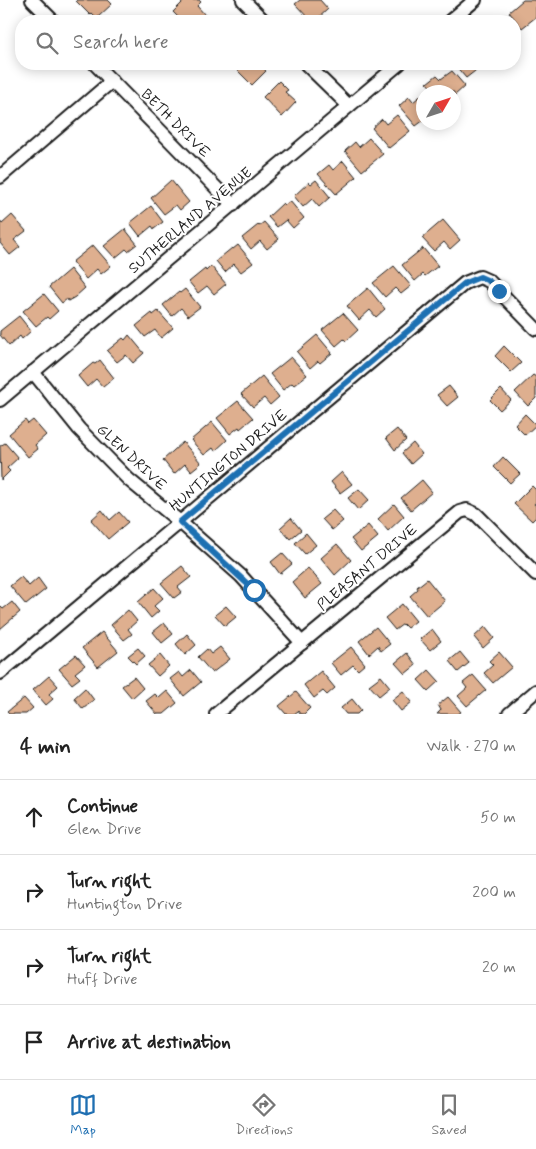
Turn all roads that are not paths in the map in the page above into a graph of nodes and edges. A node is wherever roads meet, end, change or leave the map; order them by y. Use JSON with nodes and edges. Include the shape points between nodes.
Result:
{"nodes":[{"id":1,"x":32,"y":0,"type":"edge"},
{"id":2,"x":243,"y":0,"type":"edge"},
{"id":3,"x":473,"y":1,"type":"edge"},
{"id":4,"x":47,"y":15,"type":"edge"},
{"id":5,"x":258,"y":15,"type":"edge"},
{"id":6,"x":457,"y":15,"type":"edge"},
{"id":7,"x":101,"y":70,"type":"edge"},
{"id":8,"x":312,"y":70,"type":"edge"},
{"id":9,"x":392,"y":70,"type":"edge"},
{"id":10,"x":112,"y":81,"type":"junction"},
{"id":11,"x":349,"y":106,"type":"junction"},
{"id":12,"x":0,"y":176,"type":"edge"},
{"id":13,"x":233,"y":204,"type":"junction"},
{"id":14,"x":536,"y":329,"type":"edge"},
{"id":15,"x":33,"y":372,"type":"junction"},
{"id":16,"x":0,"y":400,"type":"edge"},
{"id":17,"x":180,"y":522,"type":"junction"},
{"id":18,"x":536,"y":574,"type":"edge"},
{"id":19,"x":302,"y":643,"type":"junction"},
{"id":20,"x":0,"y":673,"type":"edge"},
{"id":21,"x":536,"y":691,"type":"edge"},
{"id":22,"x":216,"y":714,"type":"edge"},
{"id":23,"x":509,"y":714,"type":"edge"}],
"edges":[{"from":1,"to":4,"type":"street"},
{"from":2,"to":5,"type":"street"},
{"from":3,"to":6,"type":"street"},
{"from":7,"to":10,"type":"street","name":"BETH DRIVE"},
{"from":8,"to":11,"type":"street"},
{"from":9,"to":11,"type":"street","name":"SUTHERLAND AVENUE"},
{"from":10,"to":12,"type":"street"},
{"from":10,"to":13,"type":"street","name":"BETH DRIVE"},
{"from":11,"to":13,"type":"street","name":"SUTHERLAND AVENUE"},
{"from":13,"to":15,"type":"street","name":"SUTHERLAND AVENUE"},
{"from":14,"to":17,"type":"street","name":"HUNTINGTON DRIVE","via":[[489,281],[480,277],[465,283]]},
{"from":15,"to":16,"type":"street","name":"SUTHERLAND AVENUE"},
{"from":15,"to":17,"type":"street","name":"GLEN DRIVE","via":[[79,429],[116,467]]},
{"from":17,"to":19,"type":"street","name":"GLEN DRIVE","via":[[241,576]]},
{"from":17,"to":20,"type":"street","name":"HUNTINGTON DRIVE"},
{"from":18,"to":19,"type":"street","name":"PLEASANT DRIVE","via":[[484,521],[467,510],[455,515]]},
{"from":19,"to":22,"type":"street","name":"PLEASANT DRIVE"},
{"from":21,"to":23,"type":"street"}]}
